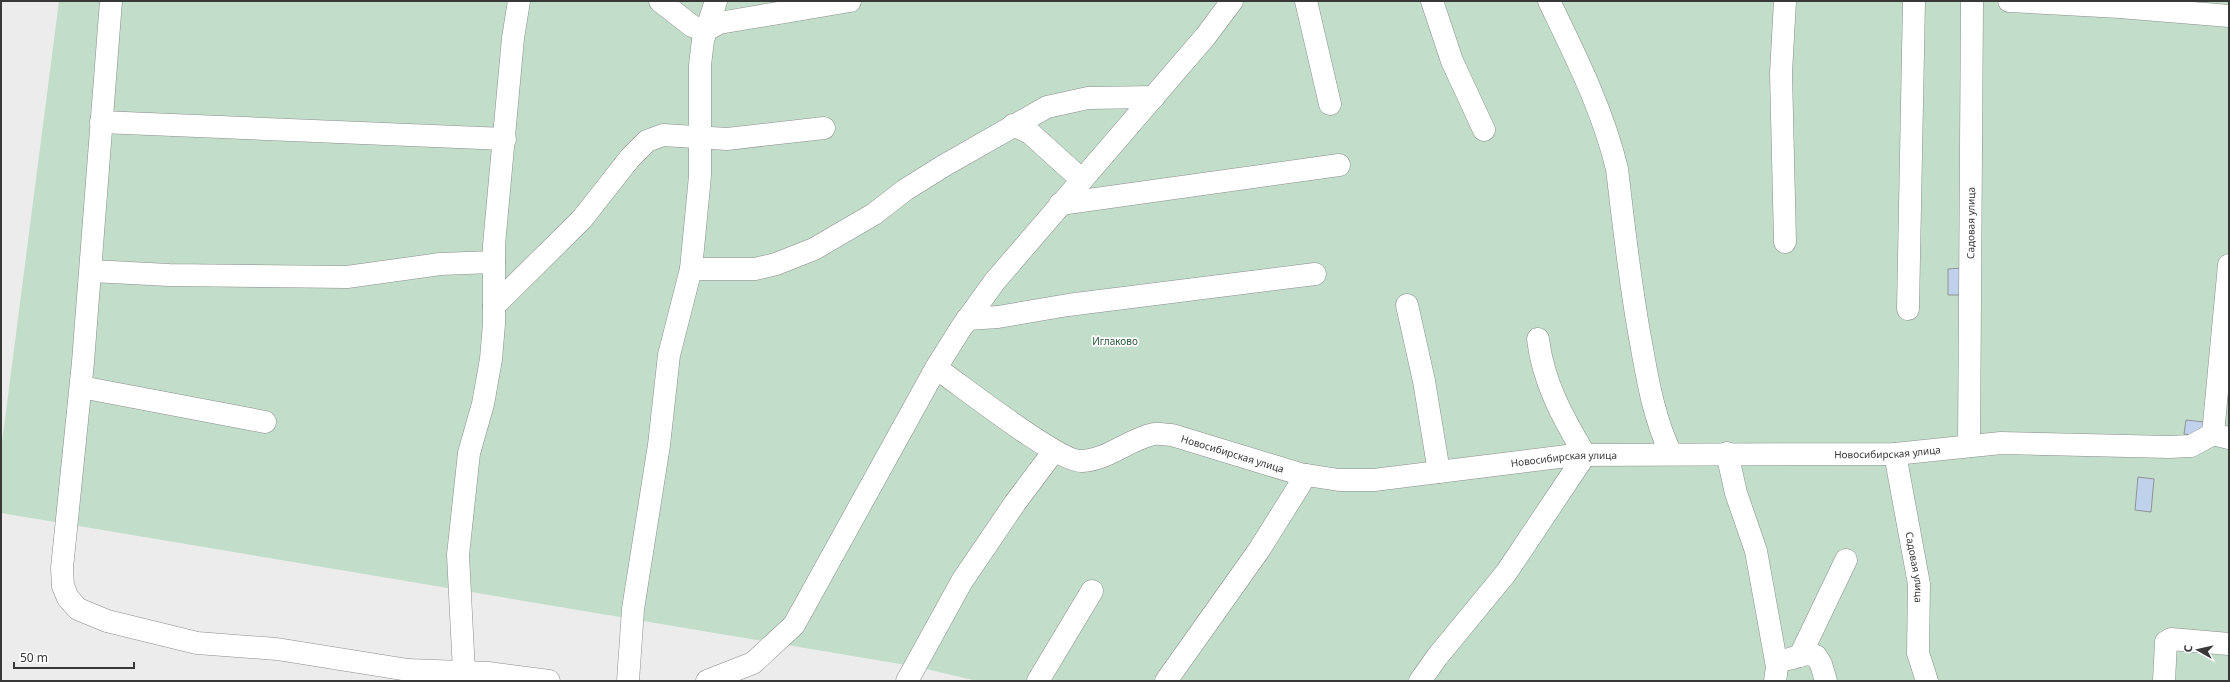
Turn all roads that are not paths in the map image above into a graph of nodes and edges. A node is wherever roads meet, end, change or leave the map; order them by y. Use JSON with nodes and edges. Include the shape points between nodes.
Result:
{"nodes":[{"id":1,"x":111,"y":1,"type":"edge"},
{"id":2,"x":519,"y":1,"type":"edge"},
{"id":3,"x":660,"y":1,"type":"edge"},
{"id":4,"x":716,"y":1,"type":"edge"},
{"id":5,"x":850,"y":1,"type":"edge"},
{"id":6,"x":1232,"y":1,"type":"edge"},
{"id":7,"x":1306,"y":1,"type":"edge"},
{"id":8,"x":1432,"y":1,"type":"edge"},
{"id":9,"x":1549,"y":1,"type":"edge"},
{"id":10,"x":1785,"y":1,"type":"edge"},
{"id":11,"x":1914,"y":1,"type":"edge"},
{"id":12,"x":1972,"y":1,"type":"edge"},
{"id":13,"x":2009,"y":1,"type":"edge"},
{"id":14,"x":2229,"y":16,"type":"edge"},
{"id":15,"x":705,"y":30,"type":"junction"},
{"id":16,"x":1154,"y":96,"type":"junction"},
{"id":17,"x":1330,"y":104,"type":"dead end"},
{"id":18,"x":101,"y":122,"type":"junction"},
{"id":19,"x":1013,"y":125,"type":"junction"},
{"id":20,"x":824,"y":128,"type":"dead end"},
{"id":21,"x":1484,"y":130,"type":"dead end"},
{"id":22,"x":700,"y":138,"type":"junction"},
{"id":23,"x":505,"y":139,"type":"junction"},
{"id":24,"x":1339,"y":166,"type":"dead end"},
{"id":25,"x":1082,"y":180,"type":"junction"},
{"id":26,"x":1060,"y":204,"type":"junction"},
{"id":27,"x":1785,"y":242,"type":"dead end"},
{"id":28,"x":494,"y":262,"type":"junction"},
{"id":29,"x":2229,"y":265,"type":"edge"},
{"id":30,"x":691,"y":269,"type":"junction"},
{"id":31,"x":91,"y":271,"type":"junction"},
{"id":32,"x":1315,"y":274,"type":"dead end"},
{"id":33,"x":1407,"y":305,"type":"dead end"},
{"id":34,"x":494,"y":306,"type":"junction"},
{"id":35,"x":1908,"y":309,"type":"dead end"},
{"id":36,"x":967,"y":319,"type":"junction"},
{"id":37,"x":1538,"y":339,"type":"dead end"},
{"id":38,"x":936,"y":368,"type":"junction"},
{"id":39,"x":81,"y":388,"type":"junction"},
{"id":40,"x":266,"y":422,"type":"dead end"},
{"id":41,"x":2221,"y":436,"type":"edge"},
{"id":42,"x":1969,"y":446,"type":"junction"},
{"id":43,"x":1054,"y":451,"type":"junction"},
{"id":44,"x":1671,"y":454,"type":"junction"},
{"id":45,"x":1728,"y":454,"type":"junction"},
{"id":46,"x":1895,"y":454,"type":"junction"},
{"id":47,"x":1585,"y":455,"type":"junction"},
{"id":48,"x":1439,"y":472,"type":"junction"},
{"id":49,"x":1306,"y":475,"type":"junction"},
{"id":50,"x":1846,"y":560,"type":"dead end"},
{"id":51,"x":1092,"y":591,"type":"dead end"},
{"id":52,"x":2229,"y":644,"type":"edge"},
{"id":53,"x":1800,"y":656,"type":"junction"},
{"id":54,"x":464,"y":672,"type":"junction"},
{"id":55,"x":1776,"y":672,"type":"edge"},
{"id":56,"x":549,"y":681,"type":"edge"},
{"id":57,"x":628,"y":681,"type":"edge"},
{"id":58,"x":707,"y":681,"type":"edge"},
{"id":59,"x":906,"y":681,"type":"edge"},
{"id":60,"x":1038,"y":681,"type":"edge"},
{"id":61,"x":1166,"y":681,"type":"edge"},
{"id":62,"x":1420,"y":681,"type":"edge"},
{"id":63,"x":1826,"y":681,"type":"edge"},
{"id":64,"x":1927,"y":681,"type":"edge"},
{"id":65,"x":2164,"y":681,"type":"edge"}],
"edges":[{"from":1,"to":18,"type":"street"},
{"from":2,"to":23,"type":"street","via":[[513,38]]},
{"from":3,"to":15,"type":"street","via":[[692,26]]},
{"from":4,"to":15,"type":"street"},
{"from":5,"to":15,"type":"street","via":[[718,23]]},
{"from":6,"to":16,"type":"street"},
{"from":7,"to":17,"type":"street"},
{"from":8,"to":21,"type":"street","via":[[1452,62]]},
{"from":9,"to":44,"type":"street","via":[[1572,48],[1613,151],[1651,402],[1660,431]]},
{"from":10,"to":27,"type":"street","via":[[1781,81]]},
{"from":11,"to":35,"type":"street"},
{"from":12,"to":42,"type":"street","name":"Садовая улица"},
{"from":13,"to":14,"type":"street"},
{"from":15,"to":22,"type":"street","via":[[700,65]]},
{"from":16,"to":19,"type":"street","via":[[1069,101],[1046,107]]},
{"from":16,"to":25,"type":"street"},
{"from":18,"to":23,"type":"street"},
{"from":18,"to":31,"type":"street"},
{"from":19,"to":25,"type":"street","via":[[1030,133]]},
{"from":19,"to":30,"type":"street","via":[[905,190],[874,214],[814,249],[776,264],[755,269]]},
{"from":20,"to":22,"type":"street","via":[[755,137]]},
{"from":22,"to":30,"type":"street","via":[[700,176]]},
{"from":22,"to":34,"type":"street","via":[[663,135],[647,141],[630,158],[582,219]]},
{"from":23,"to":28,"type":"street"},
{"from":24,"to":26,"type":"street"},
{"from":25,"to":26,"type":"street"},
{"from":26,"to":36,"type":"street","via":[[995,281]]},
{"from":28,"to":31,"type":"street","via":[[440,264],[347,277],[169,275]]},
{"from":28,"to":34,"type":"street"},
{"from":29,"to":41,"type":"street"},
{"from":30,"to":57,"type":"street","via":[[669,355],[659,445],[633,608]]},
{"from":31,"to":39,"type":"street"},
{"from":32,"to":36,"type":"street"},
{"from":33,"to":48,"type":"street","via":[[1424,381]]},
{"from":34,"to":54,"type":"street","via":[[489,371],[469,453],[458,555]]},
{"from":36,"to":38,"type":"street"},
{"from":37,"to":47,"type":"street","via":[[1545,378]]},
{"from":38,"to":43,"type":"street","name":"Новосибирская улица"},
{"from":38,"to":58,"type":"street","via":[[794,625],[753,663]]},
{"from":39,"to":40,"type":"street"},
{"from":39,"to":54,"type":"street","via":[[62,568],[63,586],[68,598],[78,609],[108,621],[197,643],[277,649],[408,670]]},
{"from":41,"to":42,"type":"street","name":"Новосибирская улица","via":[[2191,446],[2169,447],[2040,442]]},
{"from":42,"to":46,"type":"street","name":"Новосибирская улица"},
{"from":43,"to":49,"type":"street","name":"Новосибирская улица","via":[[1081,462],[1097,459],[1154,434],[1172,435]]},
{"from":43,"to":59,"type":"street","via":[[1015,503],[962,582]]},
{"from":44,"to":45,"type":"street","name":"Новосибирская улица"},
{"from":44,"to":47,"type":"street","name":"Новосибирская улица"},
{"from":45,"to":46,"type":"street","name":"Новосибирская улица"},
{"from":45,"to":55,"type":"street","via":[[1736,493],[1756,551]]},
{"from":46,"to":64,"type":"street","name":"Садовая улица","via":[[1919,584],[1918,653]]},
{"from":47,"to":48,"type":"street","name":"Новосибирская улица"},
{"from":47,"to":62,"type":"street","via":[[1506,573],[1437,656]]},
{"from":48,"to":49,"type":"street","name":"Новосибирская улица","via":[[1374,480],[1339,480]]},
{"from":49,"to":61,"type":"street","via":[[1259,550]]},
{"from":50,"to":53,"type":"street"},
{"from":51,"to":60,"type":"street"},
{"from":52,"to":65,"type":"street","via":[[2171,640],[2166,642]]},
{"from":53,"to":55,"type":"street"},
{"from":53,"to":63,"type":"street","via":[[1816,656]]},
{"from":54,"to":56,"type":"street"}]}
